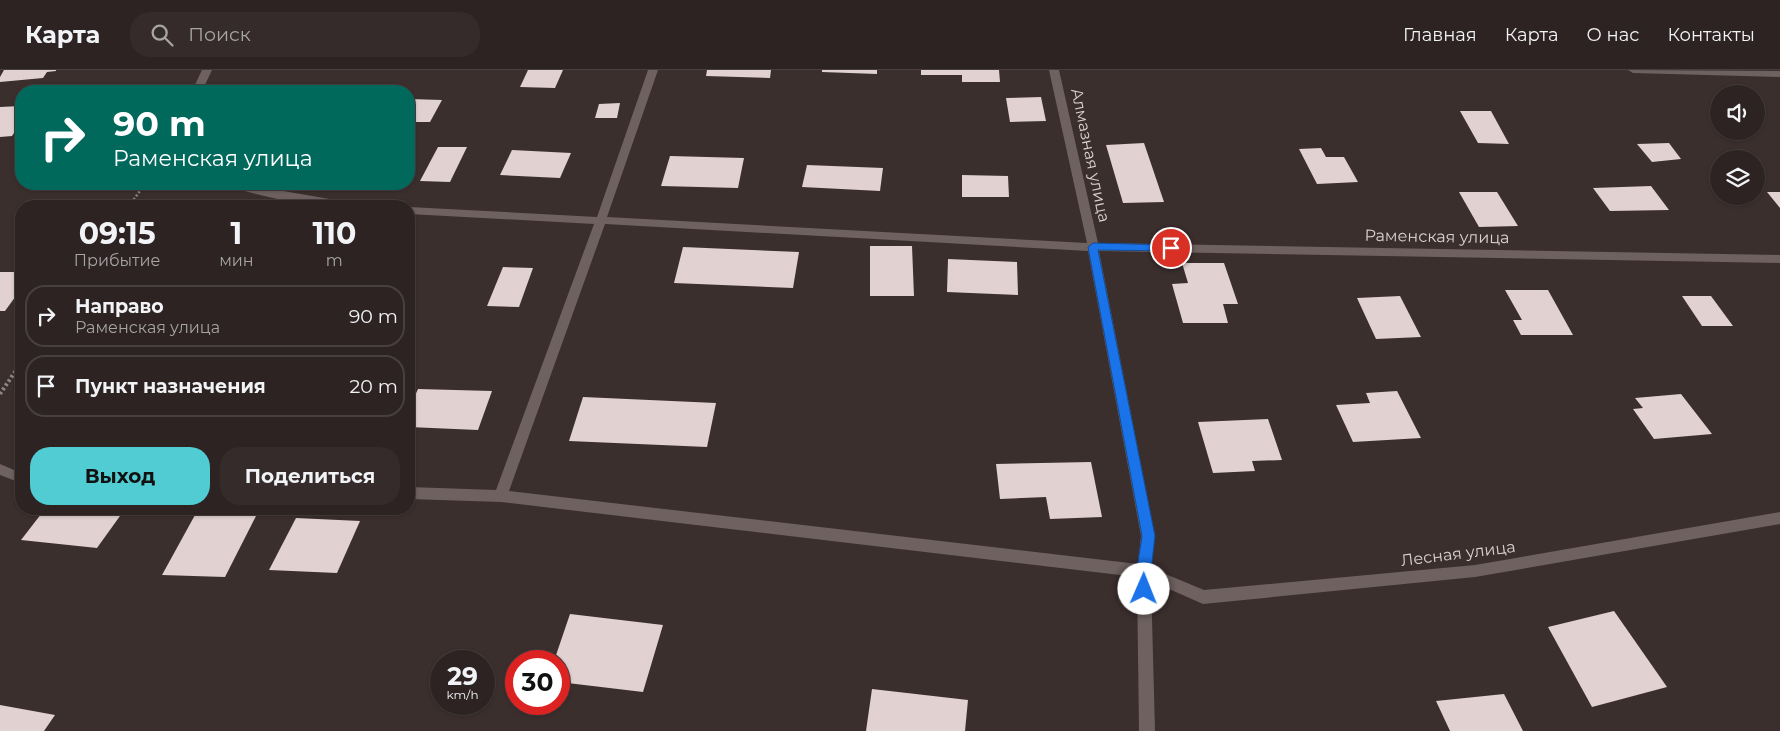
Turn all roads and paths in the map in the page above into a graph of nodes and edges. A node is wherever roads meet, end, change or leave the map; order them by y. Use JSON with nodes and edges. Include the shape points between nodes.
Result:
{"nodes":[{"id":1,"x":207,"y":70,"type":"edge"},
{"id":2,"x":653,"y":70,"type":"edge"},
{"id":3,"x":1054,"y":70,"type":"edge"},
{"id":4,"x":1633,"y":70,"type":"edge"},
{"id":5,"x":1642,"y":70,"type":"edge"},
{"id":6,"x":1780,"y":74,"type":"edge"},
{"id":7,"x":200,"y":85,"type":"edge"},
{"id":8,"x":256,"y":190,"type":"edge"},
{"id":9,"x":310,"y":200,"type":"edge"},
{"id":10,"x":415,"y":210,"type":"edge"},
{"id":11,"x":601,"y":220,"type":"junction"},
{"id":12,"x":1093,"y":247,"type":"junction"},
{"id":13,"x":1780,"y":259,"type":"edge"},
{"id":14,"x":15,"y":372,"type":"edge"},
{"id":15,"x":0,"y":394,"type":"edge"},
{"id":16,"x":0,"y":469,"type":"edge"},
{"id":17,"x":15,"y":477,"type":"edge"},
{"id":18,"x":415,"y":492,"type":"edge"},
{"id":19,"x":501,"y":496,"type":"junction"},
{"id":20,"x":1780,"y":518,"type":"edge"},
{"id":21,"x":1144,"y":571,"type":"junction"},
{"id":22,"x":1147,"y":731,"type":"edge"}],
"edges":[{"from":1,"to":7,"type":"street"},
{"from":2,"to":11,"type":"street"},
{"from":3,"to":12,"type":"street","name":"Алмазная улица"},
{"from":4,"to":5,"type":"street"},
{"from":5,"to":6,"type":"street"},
{"from":8,"to":9,"type":"street"},
{"from":10,"to":11,"type":"street","name":"Раменская улица"},
{"from":11,"to":12,"type":"street","name":"Раменская улица"},
{"from":11,"to":19,"type":"street"},
{"from":12,"to":13,"type":"street","name":"Раменская улица"},
{"from":12,"to":21,"type":"street","name":"Алмазная улица","via":[[1148,536]]},
{"from":14,"to":15,"type":"path"},
{"from":16,"to":17,"type":"street"},
{"from":18,"to":19,"type":"street","name":"Лесная улица"},
{"from":19,"to":21,"type":"street","name":"Лесная улица"},
{"from":20,"to":21,"type":"street","name":"Лесная улица","via":[[1475,571],[1203,597]]},
{"from":21,"to":22,"type":"street"}]}
